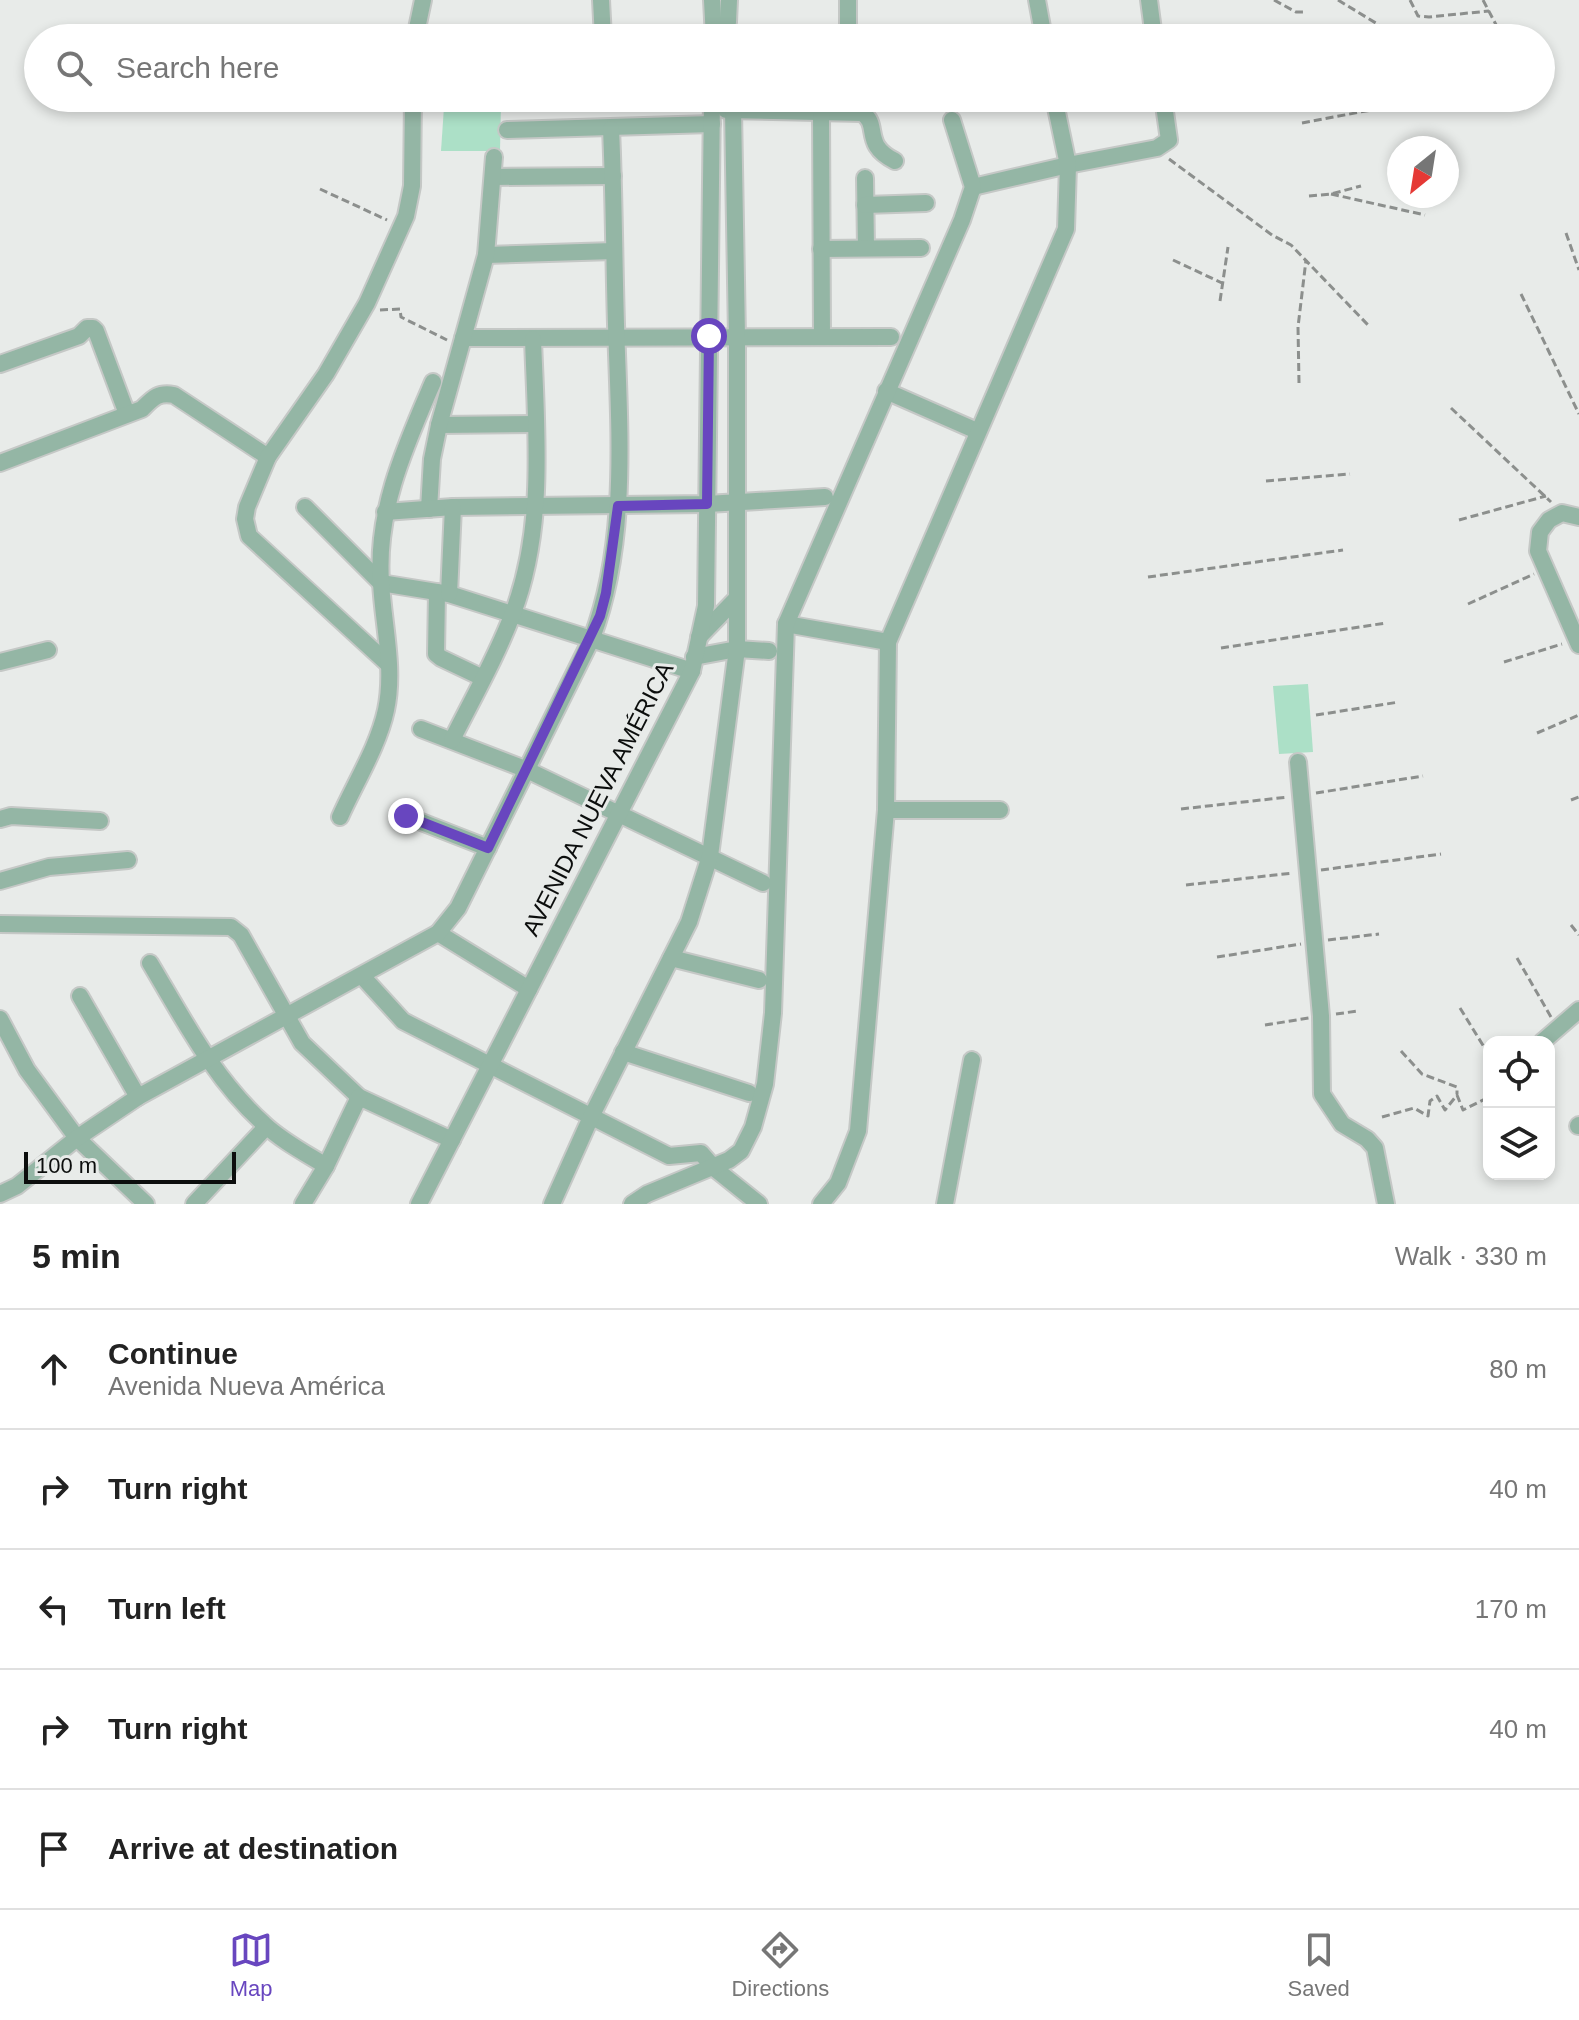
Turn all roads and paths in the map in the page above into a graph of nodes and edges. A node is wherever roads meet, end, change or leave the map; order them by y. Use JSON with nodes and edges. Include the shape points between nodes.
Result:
{"nodes":[{"id":1,"x":423,"y":0,"type":"edge"},
{"id":2,"x":601,"y":0,"type":"edge"},
{"id":3,"x":712,"y":0,"type":"edge"},
{"id":4,"x":729,"y":0,"type":"edge"},
{"id":5,"x":848,"y":0,"type":"edge"},
{"id":6,"x":1037,"y":0,"type":"edge"},
{"id":7,"x":1149,"y":0,"type":"edge"},
{"id":8,"x":1274,"y":0,"type":"edge"},
{"id":9,"x":1338,"y":0,"type":"edge"},
{"id":10,"x":1410,"y":0,"type":"edge"},
{"id":11,"x":1483,"y":0,"type":"edge"},
{"id":12,"x":1489,"y":11,"type":"junction"},
{"id":13,"x":1304,"y":12,"type":"dead end"},
{"id":14,"x":418,"y":24,"type":"edge"},
{"id":15,"x":602,"y":24,"type":"edge"},
{"id":16,"x":713,"y":24,"type":"edge"},
{"id":17,"x":726,"y":24,"type":"edge"},
{"id":18,"x":848,"y":24,"type":"edge"},
{"id":19,"x":1041,"y":24,"type":"edge"},
{"id":20,"x":1152,"y":24,"type":"edge"},
{"id":21,"x":1377,"y":24,"type":"edge"},
{"id":22,"x":1496,"y":24,"type":"edge"},
{"id":23,"x":413,"y":112,"type":"edge"},
{"id":24,"x":706,"y":112,"type":"edge"},
{"id":25,"x":712,"y":112,"type":"edge"},
{"id":26,"x":733,"y":112,"type":"edge"},
{"id":27,"x":821,"y":112,"type":"joint"},
{"id":28,"x":1057,"y":112,"type":"edge"},
{"id":29,"x":1165,"y":112,"type":"edge"},
{"id":30,"x":1360,"y":112,"type":"edge"},
{"id":31,"x":952,"y":120,"type":"dead end"},
{"id":32,"x":1302,"y":123,"type":"dead end"},
{"id":33,"x":611,"y":129,"type":"junction"},
{"id":34,"x":507,"y":130,"type":"dead end"},
{"id":35,"x":1157,"y":148,"type":"junction"},
{"id":36,"x":494,"y":157,"type":"dead end"},
{"id":37,"x":895,"y":161,"type":"dead end"},
{"id":38,"x":1068,"y":165,"type":"junction"},
{"id":39,"x":613,"y":176,"type":"junction"},
{"id":40,"x":493,"y":177,"type":"junction"},
{"id":41,"x":865,"y":178,"type":"dead end"},
{"id":42,"x":1361,"y":186,"type":"dead end"},
{"id":43,"x":973,"y":187,"type":"junction"},
{"id":44,"x":320,"y":189,"type":"dead end"},
{"id":45,"x":1331,"y":194,"type":"junction"},
{"id":46,"x":1309,"y":196,"type":"dead end"},
{"id":47,"x":926,"y":203,"type":"dead end"},
{"id":48,"x":865,"y":205,"type":"junction"},
{"id":49,"x":1425,"y":215,"type":"dead end"},
{"id":50,"x":401,"y":227,"type":"junction"},
{"id":51,"x":1566,"y":233,"type":"dead end"},
{"id":52,"x":1228,"y":247,"type":"dead end"},
{"id":53,"x":866,"y":248,"type":"junction"},
{"id":54,"x":921,"y":248,"type":"dead end"},
{"id":55,"x":821,"y":249,"type":"junction"},
{"id":56,"x":614,"y":251,"type":"junction"},
{"id":57,"x":486,"y":255,"type":"junction"},
{"id":58,"x":1173,"y":260,"type":"dead end"},
{"id":59,"x":1306,"y":260,"type":"junction"},
{"id":60,"x":1579,"y":270,"type":"edge"},
{"id":61,"x":1222,"y":283,"type":"junction"},
{"id":62,"x":1521,"y":294,"type":"dead end"},
{"id":63,"x":1220,"y":301,"type":"dead end"},
{"id":64,"x":364,"y":308,"type":"junction"},
{"id":65,"x":1368,"y":325,"type":"dead end"},
{"id":66,"x":709,"y":336,"type":"junction"},
{"id":67,"x":616,"y":337,"type":"junction"},
{"id":68,"x":737,"y":337,"type":"junction"},
{"id":69,"x":822,"y":337,"type":"junction"},
{"id":70,"x":891,"y":337,"type":"dead end"},
{"id":71,"x":533,"y":339,"type":"junction"},
{"id":72,"x":462,"y":343,"type":"junction"},
{"id":73,"x":0,"y":364,"type":"edge"},
{"id":74,"x":433,"y":382,"type":"dead end"},
{"id":75,"x":1299,"y":383,"type":"dead end"},
{"id":76,"x":886,"y":391,"type":"junction"},
{"id":77,"x":1451,"y":408,"type":"dead end"},
{"id":78,"x":127,"y":414,"type":"junction"},
{"id":79,"x":1579,"y":414,"type":"edge"},
{"id":80,"x":536,"y":424,"type":"junction"},
{"id":81,"x":439,"y":425,"type":"junction"},
{"id":82,"x":977,"y":431,"type":"junction"},
{"id":83,"x":268,"y":457,"type":"junction"},
{"id":84,"x":0,"y":463,"type":"edge"},
{"id":85,"x":1350,"y":474,"type":"dead end"},
{"id":86,"x":1266,"y":481,"type":"dead end"},
{"id":87,"x":1546,"y":496,"type":"junction"},
{"id":88,"x":825,"y":497,"type":"dead end"},
{"id":89,"x":738,"y":502,"type":"junction"},
{"id":90,"x":707,"y":504,"type":"junction"},
{"id":91,"x":535,"y":506,"type":"junction"},
{"id":92,"x":618,"y":506,"type":"junction"},
{"id":93,"x":305,"y":507,"type":"dead end"},
{"id":94,"x":453,"y":507,"type":"junction"},
{"id":95,"x":429,"y":509,"type":"junction"},
{"id":96,"x":385,"y":512,"type":"junction"},
{"id":97,"x":1562,"y":513,"type":"junction"},
{"id":98,"x":1579,"y":517,"type":"edge"},
{"id":99,"x":1459,"y":520,"type":"dead end"},
{"id":100,"x":1343,"y":550,"type":"dead end"},
{"id":101,"x":1545,"y":569,"type":"junction"},
{"id":102,"x":1148,"y":577,"type":"dead end"},
{"id":103,"x":381,"y":583,"type":"junction"},
{"id":104,"x":443,"y":593,"type":"junction"},
{"id":105,"x":737,"y":598,"type":"junction"},
{"id":106,"x":1468,"y":604,"type":"dead end"},
{"id":107,"x":513,"y":613,"type":"junction"},
{"id":108,"x":1386,"y":623,"type":"dead end"},
{"id":109,"x":786,"y":624,"type":"junction"},
{"id":110,"x":592,"y":638,"type":"junction"},
{"id":111,"x":699,"y":638,"type":"junction"},
{"id":112,"x":888,"y":642,"type":"junction"},
{"id":113,"x":1578,"y":642,"type":"edge"},
{"id":114,"x":1221,"y":648,"type":"dead end"},
{"id":115,"x":737,"y":649,"type":"junction"},
{"id":116,"x":48,"y":650,"type":"dead end"},
{"id":117,"x":769,"y":651,"type":"dead end"},
{"id":118,"x":0,"y":662,"type":"edge"},
{"id":119,"x":1504,"y":662,"type":"dead end"},
{"id":120,"x":387,"y":663,"type":"junction"},
{"id":121,"x":693,"y":664,"type":"junction"},
{"id":122,"x":483,"y":678,"type":"junction"},
{"id":123,"x":1399,"y":702,"type":"dead end"},
{"id":124,"x":1316,"y":715,"type":"dead end"},
{"id":125,"x":1579,"y":715,"type":"edge"},
{"id":126,"x":421,"y":729,"type":"dead end"},
{"id":127,"x":1537,"y":733,"type":"dead end"},
{"id":128,"x":452,"y":740,"type":"junction"},
{"id":129,"x":1298,"y":762,"type":"dead end"},
{"id":130,"x":525,"y":769,"type":"junction"},
{"id":131,"x":1579,"y":797,"type":"edge"},
{"id":132,"x":1571,"y":800,"type":"dead end"},
{"id":133,"x":886,"y":810,"type":"junction"},
{"id":134,"x":1000,"y":810,"type":"dead end"},
{"id":135,"x":620,"y":812,"type":"junction"},
{"id":136,"x":406,"y":816,"type":"dead end"},
{"id":137,"x":340,"y":817,"type":"dead end"},
{"id":138,"x":0,"y":819,"type":"edge"},
{"id":139,"x":100,"y":821,"type":"dead end"},
{"id":140,"x":488,"y":848,"type":"junction"},
{"id":141,"x":710,"y":856,"type":"junction"},
{"id":142,"x":128,"y":860,"type":"dead end"},
{"id":143,"x":0,"y":881,"type":"edge"},
{"id":144,"x":763,"y":883,"type":"dead end"},
{"id":145,"x":0,"y":924,"type":"edge"},
{"id":146,"x":1571,"y":925,"type":"dead end"},
{"id":147,"x":438,"y":933,"type":"junction"},
{"id":148,"x":1579,"y":935,"type":"edge"},
{"id":149,"x":671,"y":958,"type":"junction"},
{"id":150,"x":1517,"y":958,"type":"dead end"},
{"id":151,"x":150,"y":963,"type":"dead end"},
{"id":152,"x":362,"y":976,"type":"junction"},
{"id":153,"x":759,"y":980,"type":"dead end"},
{"id":154,"x":529,"y":989,"type":"junction"},
{"id":155,"x":80,"y":996,"type":"dead end"},
{"id":156,"x":1460,"y":1008,"type":"dead end"},
{"id":157,"x":1579,"y":1010,"type":"edge"},
{"id":158,"x":287,"y":1017,"type":"junction"},
{"id":159,"x":0,"y":1019,"type":"edge"},
{"id":160,"x":1558,"y":1029,"type":"junction"},
{"id":161,"x":1549,"y":1036,"type":"edge"},
{"id":162,"x":1483,"y":1045,"type":"edge"},
{"id":163,"x":1401,"y":1051,"type":"dead end"},
{"id":164,"x":623,"y":1052,"type":"junction"},
{"id":165,"x":207,"y":1060,"type":"junction"},
{"id":166,"x":972,"y":1060,"type":"dead end"},
{"id":167,"x":490,"y":1065,"type":"junction"},
{"id":168,"x":749,"y":1093,"type":"dead end"},
{"id":169,"x":1457,"y":1095,"type":"junction"},
{"id":170,"x":138,"y":1097,"type":"junction"},
{"id":171,"x":359,"y":1097,"type":"junction"},
{"id":172,"x":1483,"y":1100,"type":"edge"},
{"id":173,"x":591,"y":1117,"type":"junction"},
{"id":174,"x":1382,"y":1117,"type":"dead end"},
{"id":175,"x":266,"y":1127,"type":"junction"},
{"id":176,"x":77,"y":1138,"type":"junction"},
{"id":177,"x":452,"y":1140,"type":"junction"},
{"id":178,"x":326,"y":1166,"type":"junction"},
{"id":179,"x":714,"y":1168,"type":"junction"},
{"id":180,"x":0,"y":1194,"type":"edge"},
{"id":181,"x":146,"y":1204,"type":"edge"},
{"id":182,"x":194,"y":1204,"type":"edge"},
{"id":183,"x":303,"y":1204,"type":"edge"},
{"id":184,"x":419,"y":1204,"type":"edge"},
{"id":185,"x":552,"y":1204,"type":"edge"},
{"id":186,"x":632,"y":1204,"type":"edge"},
{"id":187,"x":759,"y":1204,"type":"edge"},
{"id":188,"x":821,"y":1204,"type":"edge"},
{"id":189,"x":945,"y":1204,"type":"edge"},
{"id":190,"x":1386,"y":1204,"type":"edge"}],
"edges":[{"from":1,"to":14,"type":"street"},
{"from":2,"to":15,"type":"street"},
{"from":3,"to":16,"type":"street"},
{"from":4,"to":17,"type":"street"},
{"from":5,"to":18,"type":"street"},
{"from":6,"to":19,"type":"street"},
{"from":7,"to":20,"type":"street"},
{"from":8,"to":13,"type":"path"},
{"from":9,"to":21,"type":"path"},
{"from":10,"to":12,"type":"path","via":[[1418,16]]},
{"from":11,"to":12,"type":"path"},
{"from":12,"to":22,"type":"path"},
{"from":23,"to":50,"type":"street","via":[[410,199]]},
{"from":24,"to":33,"type":"street"},
{"from":25,"to":66,"type":"street","name":"AVENIDA NUEVA AMÉRICA"},
{"from":26,"to":68,"type":"street"},
{"from":27,"to":37,"type":"street","via":[[867,116],[874,144]]},
{"from":27,"to":55,"type":"street"},
{"from":28,"to":38,"type":"street"},
{"from":29,"to":35,"type":"street","via":[[1169,140]]},
{"from":30,"to":32,"type":"path"},
{"from":31,"to":43,"type":"street"},
{"from":33,"to":34,"type":"street"},
{"from":33,"to":39,"type":"street"},
{"from":35,"to":38,"type":"street"},
{"from":35,"to":59,"type":"path"},
{"from":36,"to":40,"type":"street"},
{"from":38,"to":43,"type":"street"},
{"from":38,"to":82,"type":"street","via":[[1066,229]]},
{"from":39,"to":40,"type":"street"},
{"from":39,"to":56,"type":"street"},
{"from":40,"to":57,"type":"street"},
{"from":41,"to":48,"type":"street"},
{"from":42,"to":45,"type":"path"},
{"from":43,"to":76,"type":"street"},
{"from":44,"to":50,"type":"path"},
{"from":45,"to":46,"type":"path"},
{"from":45,"to":49,"type":"path"},
{"from":47,"to":48,"type":"street"},
{"from":48,"to":53,"type":"street"},
{"from":50,"to":64,"type":"street"},
{"from":51,"to":60,"type":"path"},
{"from":52,"to":61,"type":"path"},
{"from":53,"to":54,"type":"street"},
{"from":53,"to":55,"type":"street"},
{"from":55,"to":69,"type":"street"},
{"from":56,"to":57,"type":"street"},
{"from":56,"to":67,"type":"street"},
{"from":57,"to":72,"type":"street"},
{"from":58,"to":61,"type":"path"},
{"from":59,"to":65,"type":"path"},
{"from":59,"to":75,"type":"path","via":[[1298,327]]},
{"from":61,"to":63,"type":"path"},
{"from":62,"to":79,"type":"path"},
{"from":64,"to":72,"type":"path","via":[[400,309],[401,317]]},
{"from":64,"to":83,"type":"street"},
{"from":66,"to":67,"type":"street"},
{"from":66,"to":68,"type":"street"},
{"from":66,"to":90,"type":"street","name":"AVENIDA NUEVA AMÉRICA"},
{"from":67,"to":71,"type":"street"},
{"from":67,"to":92,"type":"street"},
{"from":68,"to":69,"type":"street"},
{"from":68,"to":89,"type":"street"},
{"from":69,"to":70,"type":"street"},
{"from":71,"to":72,"type":"street"},
{"from":71,"to":80,"type":"street"},
{"from":72,"to":81,"type":"street"},
{"from":73,"to":78,"type":"street","via":[[93,328]]},
{"from":74,"to":96,"type":"street"},
{"from":76,"to":82,"type":"street"},
{"from":76,"to":109,"type":"street"},
{"from":77,"to":87,"type":"path"},
{"from":78,"to":83,"type":"street","via":[[142,409],[157,394],[174,395]]},
{"from":78,"to":84,"type":"street"},
{"from":80,"to":81,"type":"street"},
{"from":80,"to":91,"type":"street"},
{"from":81,"to":95,"type":"street"},
{"from":82,"to":112,"type":"street"},
{"from":83,"to":120,"type":"street","via":[[247,507],[249,536]]},
{"from":85,"to":86,"type":"path"},
{"from":87,"to":97,"type":"path"},
{"from":87,"to":99,"type":"path"},
{"from":88,"to":89,"type":"street"},
{"from":89,"to":90,"type":"street"},
{"from":89,"to":105,"type":"street"},
{"from":90,"to":92,"type":"street"},
{"from":90,"to":111,"type":"street","name":"AVENIDA NUEVA AMÉRICA","via":[[706,606]]},
{"from":91,"to":92,"type":"street"},
{"from":91,"to":94,"type":"street"},
{"from":91,"to":107,"type":"street"},
{"from":92,"to":110,"type":"street","via":[[606,593]]},
{"from":93,"to":103,"type":"street"},
{"from":94,"to":95,"type":"street"},
{"from":94,"to":104,"type":"street"},
{"from":95,"to":96,"type":"street"},
{"from":96,"to":103,"type":"street"},
{"from":97,"to":98,"type":"street"},
{"from":97,"to":101,"type":"street","via":[[1540,532],[1538,551]]},
{"from":100,"to":102,"type":"path"},
{"from":101,"to":106,"type":"path"},
{"from":101,"to":113,"type":"street"},
{"from":103,"to":104,"type":"street"},
{"from":103,"to":120,"type":"street"},
{"from":104,"to":107,"type":"street"},
{"from":104,"to":122,"type":"street","via":[[436,654]]},
{"from":105,"to":111,"type":"street"},
{"from":105,"to":115,"type":"street"},
{"from":107,"to":110,"type":"street"},
{"from":107,"to":122,"type":"street"},
{"from":108,"to":114,"type":"path"},
{"from":109,"to":112,"type":"street"},
{"from":109,"to":179,"type":"street","via":[[773,1013],[765,1084],[741,1151]]},
{"from":110,"to":121,"type":"street"},
{"from":110,"to":130,"type":"street"},
{"from":111,"to":121,"type":"street","name":"AVENIDA NUEVA AMÉRICA"},
{"from":112,"to":133,"type":"street"},
{"from":113,"to":119,"type":"path"},
{"from":115,"to":117,"type":"street"},
{"from":115,"to":121,"type":"street"},
{"from":115,"to":141,"type":"street"},
{"from":116,"to":118,"type":"street"},
{"from":120,"to":137,"type":"street","via":[[382,727]]},
{"from":121,"to":135,"type":"street","name":"AVENIDA NUEVA AMÉRICA"},
{"from":122,"to":128,"type":"street"},
{"from":123,"to":124,"type":"path"},
{"from":125,"to":127,"type":"path"},
{"from":126,"to":128,"type":"street"},
{"from":128,"to":130,"type":"street"},
{"from":129,"to":190,"type":"street","via":[[1321,1016],[1322,1094],[1342,1124],[1375,1148]]},
{"from":130,"to":135,"type":"street"},
{"from":130,"to":140,"type":"street"},
{"from":131,"to":132,"type":"path"},
{"from":133,"to":134,"type":"street"},
{"from":133,"to":188,"type":"street","via":[[858,1131],[838,1183]]},
{"from":135,"to":141,"type":"street"},
{"from":135,"to":154,"type":"street","name":"AVENIDA NUEVA AMÉRICA"},
{"from":136,"to":140,"type":"street"},
{"from":138,"to":139,"type":"street"},
{"from":140,"to":147,"type":"street","via":[[458,908]]},
{"from":141,"to":144,"type":"street"},
{"from":141,"to":149,"type":"street"},
{"from":142,"to":143,"type":"street","via":[[49,867]]},
{"from":145,"to":158,"type":"street","via":[[231,927],[241,935]]},
{"from":146,"to":148,"type":"path"},
{"from":147,"to":152,"type":"street"},
{"from":147,"to":154,"type":"street"},
{"from":149,"to":153,"type":"street"},
{"from":149,"to":164,"type":"street"},
{"from":150,"to":160,"type":"path"},
{"from":151,"to":165,"type":"street"},
{"from":152,"to":158,"type":"street"},
{"from":152,"to":167,"type":"street","via":[[403,1021]]},
{"from":154,"to":167,"type":"street","name":"AVENIDA NUEVA AMÉRICA"},
{"from":155,"to":170,"type":"street"},
{"from":156,"to":162,"type":"path"},
{"from":157,"to":160,"type":"street"},
{"from":158,"to":165,"type":"street"},
{"from":158,"to":171,"type":"street","via":[[302,1043]]},
{"from":159,"to":176,"type":"street","via":[[27,1070]]},
{"from":160,"to":161,"type":"street"},
{"from":163,"to":169,"type":"path","via":[[1422,1074],[1457,1087]]},
{"from":164,"to":168,"type":"street"},
{"from":164,"to":173,"type":"street"},
{"from":165,"to":170,"type":"street"},
{"from":165,"to":175,"type":"street"},
{"from":166,"to":189,"type":"street"},
{"from":167,"to":173,"type":"street"},
{"from":167,"to":177,"type":"street","name":"AVENIDA NUEVA AMÉRICA"},
{"from":169,"to":172,"type":"path","via":[[1463,1110]]},
{"from":169,"to":174,"type":"path","via":[[1445,1110],[1437,1096],[1430,1101],[1428,1116],[1414,1108]]},
{"from":170,"to":176,"type":"street"},
{"from":171,"to":177,"type":"street"},
{"from":171,"to":178,"type":"street"},
{"from":173,"to":179,"type":"street","via":[[669,1156],[701,1153]]},
{"from":173,"to":185,"type":"street"},
{"from":175,"to":178,"type":"street"},
{"from":175,"to":182,"type":"street"},
{"from":176,"to":180,"type":"street"},
{"from":176,"to":181,"type":"street"},
{"from":177,"to":184,"type":"street","name":"AVENIDA NUEVA AMÉRICA"},
{"from":178,"to":183,"type":"street"},
{"from":179,"to":186,"type":"street"},
{"from":179,"to":187,"type":"street"}]}
